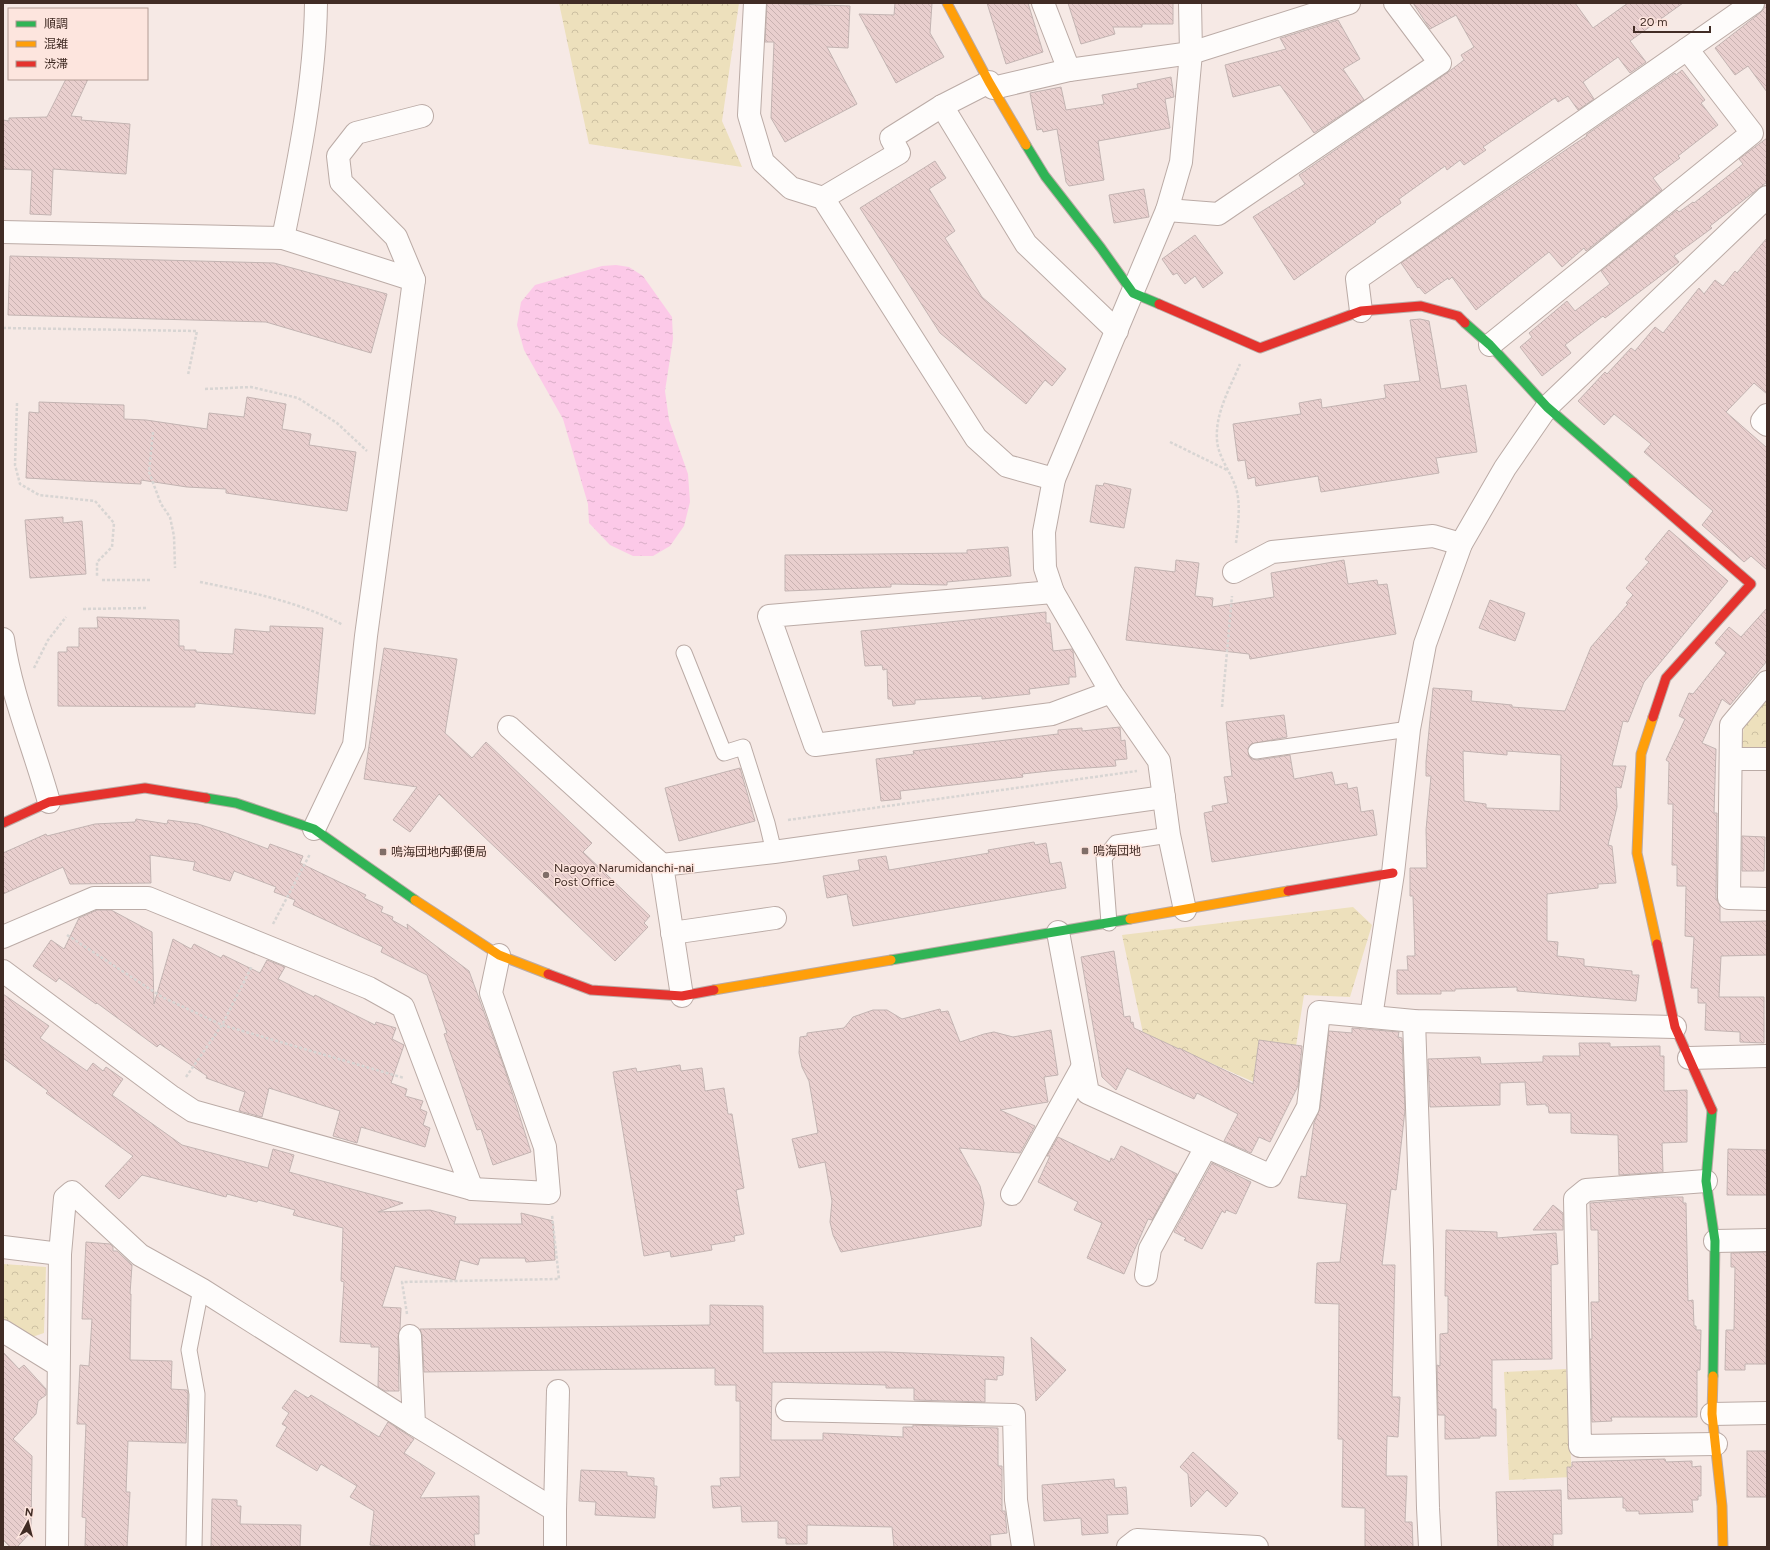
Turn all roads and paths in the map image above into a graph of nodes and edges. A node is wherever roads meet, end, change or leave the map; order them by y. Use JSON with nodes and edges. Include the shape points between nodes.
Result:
{"nodes":[{"id":1,"x":316,"y":3,"type":"edge"},
{"id":2,"x":755,"y":3,"type":"edge"},
{"id":3,"x":948,"y":3,"type":"edge"},
{"id":4,"x":1043,"y":3,"type":"edge"},
{"id":5,"x":1190,"y":3,"type":"edge"},
{"id":6,"x":1349,"y":3,"type":"edge"},
{"id":7,"x":1395,"y":3,"type":"edge"},
{"id":8,"x":1753,"y":3,"type":"edge"},
{"id":9,"x":1687,"y":49,"type":"junction"},
{"id":10,"x":1191,"y":53,"type":"junction"},
{"id":11,"x":1069,"y":70,"type":"junction"},
{"id":12,"x":991,"y":85,"type":"junction"},
{"id":13,"x":942,"y":106,"type":"junction"},
{"id":14,"x":422,"y":116,"type":"dead end"},
{"id":15,"x":1767,"y":197,"type":"edge"},
{"id":16,"x":823,"y":198,"type":"junction"},
{"id":17,"x":1167,"y":210,"type":"junction"},
{"id":18,"x":3,"y":232,"type":"edge"},
{"id":19,"x":283,"y":238,"type":"junction"},
{"id":20,"x":414,"y":280,"type":"junction"},
{"id":21,"x":1133,"y":293,"type":"junction"},
{"id":22,"x":1361,"y":311,"type":"junction"},
{"id":23,"x":3,"y":328,"type":"edge"},
{"id":24,"x":1117,"y":331,"type":"junction"},
{"id":25,"x":1248,"y":343,"type":"junction"},
{"id":26,"x":1490,"y":344,"type":"junction"},
{"id":27,"x":188,"y":374,"type":"dead end"},
{"id":28,"x":205,"y":389,"type":"dead end"},
{"id":29,"x":17,"y":403,"type":"dead end"},
{"id":30,"x":1547,"y":407,"type":"junction"},
{"id":31,"x":1767,"y":415,"type":"edge"},
{"id":32,"x":1767,"y":425,"type":"edge"},
{"id":33,"x":153,"y":432,"type":"dead end"},
{"id":34,"x":1170,"y":442,"type":"dead end"},
{"id":35,"x":369,"y":452,"type":"dead end"},
{"id":36,"x":1227,"y":470,"type":"junction"},
{"id":37,"x":1054,"y":479,"type":"junction"},
{"id":38,"x":1461,"y":544,"type":"junction"},
{"id":39,"x":175,"y":568,"type":"dead end"},
{"id":40,"x":1234,"y":572,"type":"junction"},
{"id":41,"x":97,"y":576,"type":"dead end"},
{"id":42,"x":102,"y":580,"type":"dead end"},
{"id":43,"x":150,"y":580,"type":"dead end"},
{"id":44,"x":200,"y":582,"type":"dead end"},
{"id":45,"x":1053,"y":592,"type":"junction"},
{"id":46,"x":146,"y":608,"type":"dead end"},
{"id":47,"x":83,"y":609,"type":"dead end"},
{"id":48,"x":66,"y":617,"type":"dead end"},
{"id":49,"x":345,"y":625,"type":"dead end"},
{"id":50,"x":3,"y":638,"type":"edge"},
{"id":51,"x":684,"y":653,"type":"dead end"},
{"id":52,"x":1767,"y":682,"type":"edge"},
{"id":53,"x":1111,"y":692,"type":"junction"},
{"id":54,"x":18,"y":701,"type":"junction"},
{"id":55,"x":1222,"y":707,"type":"dead end"},
{"id":56,"x":509,"y":727,"type":"dead end"},
{"id":57,"x":1409,"y":728,"type":"junction"},
{"id":58,"x":1256,"y":751,"type":"dead end"},
{"id":59,"x":1731,"y":759,"type":"junction"},
{"id":60,"x":1767,"y":759,"type":"edge"},
{"id":61,"x":1160,"y":768,"type":"junction"},
{"id":62,"x":1164,"y":797,"type":"junction"},
{"id":63,"x":49,"y":802,"type":"junction"},
{"id":64,"x":3,"y":823,"type":"edge"},
{"id":65,"x":767,"y":823,"type":"junction"},
{"id":66,"x":1169,"y":835,"type":"junction"},
{"id":67,"x":313,"y":839,"type":"junction"},
{"id":68,"x":774,"y":852,"type":"junction"},
{"id":69,"x":662,"y":865,"type":"junction"},
{"id":70,"x":1392,"y":873,"type":"junction"},
{"id":71,"x":1767,"y":899,"type":"edge"},
{"id":72,"x":1184,"y":910,"type":"junction"},
{"id":73,"x":775,"y":918,"type":"dead end"},
{"id":74,"x":43,"y":920,"type":"junction"},
{"id":75,"x":1109,"y":923,"type":"junction"},
{"id":76,"x":1058,"y":932,"type":"junction"},
{"id":77,"x":672,"y":933,"type":"junction"},
{"id":78,"x":3,"y":937,"type":"edge"},
{"id":79,"x":263,"y":945,"type":"junction"},
{"id":80,"x":499,"y":955,"type":"junction"},
{"id":81,"x":3,"y":971,"type":"edge"},
{"id":82,"x":682,"y":996,"type":"junction"},
{"id":83,"x":1371,"y":1017,"type":"junction"},
{"id":84,"x":1414,"y":1021,"type":"junction"},
{"id":85,"x":222,"y":1025,"type":"junction"},
{"id":86,"x":1675,"y":1027,"type":"junction"},
{"id":87,"x":1767,"y":1056,"type":"edge"},
{"id":88,"x":1689,"y":1058,"type":"junction"},
{"id":89,"x":1083,"y":1066,"type":"junction"},
{"id":90,"x":433,"y":1087,"type":"junction"},
{"id":91,"x":172,"y":1097,"type":"junction"},
{"id":92,"x":1206,"y":1147,"type":"junction"},
{"id":93,"x":1706,"y":1181,"type":"junction"},
{"id":94,"x":472,"y":1189,"type":"junction"},
{"id":95,"x":549,"y":1193,"type":"junction"},
{"id":96,"x":1012,"y":1194,"type":"dead end"},
{"id":97,"x":1767,"y":1240,"type":"edge"},
{"id":98,"x":1715,"y":1242,"type":"junction"},
{"id":99,"x":3,"y":1247,"type":"edge"},
{"id":100,"x":60,"y":1254,"type":"junction"},
{"id":101,"x":1146,"y":1275,"type":"dead end"},
{"id":102,"x":201,"y":1289,"type":"junction"},
{"id":103,"x":3,"y":1331,"type":"edge"},
{"id":104,"x":410,"y":1336,"type":"joint"},
{"id":105,"x":58,"y":1365,"type":"junction"},
{"id":106,"x":558,"y":1391,"type":"dead end"},
{"id":107,"x":787,"y":1410,"type":"dead end"},
{"id":108,"x":1767,"y":1413,"type":"edge"},
{"id":109,"x":1712,"y":1414,"type":"junction"},
{"id":110,"x":414,"y":1424,"type":"junction"},
{"id":111,"x":1716,"y":1444,"type":"junction"},
{"id":112,"x":555,"y":1510,"type":"junction"},
{"id":113,"x":57,"y":1547,"type":"edge"},
{"id":114,"x":194,"y":1547,"type":"edge"},
{"id":115,"x":555,"y":1547,"type":"edge"},
{"id":116,"x":1023,"y":1547,"type":"edge"},
{"id":117,"x":1128,"y":1547,"type":"edge"},
{"id":118,"x":1257,"y":1547,"type":"edge"},
{"id":119,"x":1430,"y":1547,"type":"edge"},
{"id":120,"x":1723,"y":1547,"type":"edge"}],
"edges":[{"from":1,"to":19,"type":"street","via":[[316,25],[303,138]]},
{"from":2,"to":16,"type":"street","via":[[749,115],[763,162],[791,188]]},
{"from":3,"to":12,"type":"street"},
{"from":4,"to":11,"type":"street"},
{"from":5,"to":10,"type":"street"},
{"from":6,"to":10,"type":"street"},
{"from":7,"to":17,"type":"street","via":[[1440,63],[1218,214]]},
{"from":8,"to":9,"type":"street"},
{"from":9,"to":22,"type":"street","via":[[1357,279]]},
{"from":9,"to":26,"type":"street","via":[[1752,132]]},
{"from":10,"to":11,"type":"street"},
{"from":10,"to":17,"type":"street","via":[[1181,162]]},
{"from":11,"to":12,"type":"street"},
{"from":12,"to":13,"type":"street"},
{"from":12,"to":21,"type":"street","via":[[1045,176]]},
{"from":13,"to":16,"type":"street","via":[[891,138],[899,153]]},
{"from":13,"to":24,"type":"street","via":[[1026,244]]},
{"from":14,"to":20,"type":"street","via":[[356,133],[338,156],[341,182],[396,238]]},
{"from":15,"to":30,"type":"street"},
{"from":16,"to":37,"type":"street","via":[[976,438],[1007,466]]},
{"from":17,"to":21,"type":"street"},
{"from":18,"to":19,"type":"street"},
{"from":19,"to":20,"type":"street"},
{"from":20,"to":67,"type":"street","via":[[366,636],[354,745]]},
{"from":21,"to":24,"type":"street"},
{"from":21,"to":25,"type":"street"},
{"from":22,"to":25,"type":"street","via":[[1260,348]]},
{"from":22,"to":26,"type":"street","via":[[1421,306],[1458,316]]},
{"from":23,"to":27,"type":"path","via":[[197,331]]},
{"from":24,"to":37,"type":"street"},
{"from":25,"to":36,"type":"path","via":[[1220,412],[1217,440]]},
{"from":26,"to":30,"type":"street"},
{"from":28,"to":35,"type":"path","via":[[251,387],[298,398],[337,423]]},
{"from":29,"to":41,"type":"path","via":[[15,465],[20,484],[39,495],[95,501],[114,522],[112,548],[97,562]]},
{"from":30,"to":38,"type":"street","via":[[1505,468]]},
{"from":30,"to":86,"type":"street","via":[[1751,584],[1666,678],[1641,754],[1637,853]]},
{"from":31,"to":32,"type":"street","via":[[1762,421]]},
{"from":33,"to":39,"type":"path","via":[[149,472],[161,504],[170,517],[174,536]]},
{"from":34,"to":36,"type":"path"},
{"from":36,"to":40,"type":"path","via":[[1236,488],[1239,512]]},
{"from":37,"to":45,"type":"street","via":[[1044,532],[1046,568]]},
{"from":38,"to":40,"type":"street","via":[[1433,536],[1272,552]]},
{"from":38,"to":57,"type":"street","via":[[1425,644]]},
{"from":40,"to":55,"type":"path"},
{"from":42,"to":43,"type":"path"},
{"from":44,"to":49,"type":"path","via":[[269,596]]},
{"from":45,"to":53,"type":"street"},
{"from":45,"to":53,"type":"street","via":[[769,616],[815,745],[1052,714]]},
{"from":46,"to":47,"type":"path"},
{"from":48,"to":54,"type":"path","via":[[48,640]]},
{"from":50,"to":54,"type":"street"},
{"from":51,"to":65,"type":"lane","via":[[724,753],[743,747]]},
{"from":52,"to":59,"type":"street","via":[[1731,725]]},
{"from":53,"to":61,"type":"street","via":[[1158,761]]},
{"from":54,"to":63,"type":"street"},
{"from":56,"to":69,"type":"street"},
{"from":57,"to":58,"type":"lane"},
{"from":57,"to":70,"type":"street"},
{"from":59,"to":60,"type":"street"},
{"from":59,"to":71,"type":"street","via":[[1729,898]]},
{"from":61,"to":62,"type":"street"},
{"from":61,"to":65,"type":"path"},
{"from":62,"to":66,"type":"street"},
{"from":62,"to":68,"type":"street"},
{"from":63,"to":64,"type":"street"},
{"from":63,"to":67,"type":"street","via":[[145,788],[236,803]]},
{"from":65,"to":68,"type":"lane"},
{"from":66,"to":72,"type":"street"},
{"from":66,"to":75,"type":"lane","via":[[1116,843],[1104,858]]},
{"from":67,"to":79,"type":"path"},
{"from":67,"to":80,"type":"street","via":[[404,893]]},
{"from":68,"to":69,"type":"street"},
{"from":69,"to":77,"type":"street"},
{"from":70,"to":72,"type":"street"},
{"from":70,"to":83,"type":"street"},
{"from":72,"to":75,"type":"street"},
{"from":73,"to":77,"type":"street"},
{"from":74,"to":78,"type":"street"},
{"from":74,"to":79,"type":"street","via":[[94,898],[148,898]]},
{"from":74,"to":85,"type":"path","via":[[162,997]]},
{"from":75,"to":76,"type":"street"},
{"from":76,"to":82,"type":"street"},
{"from":76,"to":89,"type":"street"},
{"from":77,"to":82,"type":"street"},
{"from":79,"to":85,"type":"path"},
{"from":79,"to":90,"type":"street","via":[[369,988],[403,1007]]},
{"from":80,"to":82,"type":"street","via":[[591,990]]},
{"from":80,"to":95,"type":"street","via":[[491,993],[545,1147]]},
{"from":81,"to":91,"type":"street"},
{"from":83,"to":84,"type":"street"},
{"from":83,"to":92,"type":"street","via":[[1319,1012],[1308,1107],[1271,1176]]},
{"from":84,"to":86,"type":"street"},
{"from":84,"to":119,"type":"street"},
{"from":85,"to":90,"type":"path"},
{"from":85,"to":91,"type":"path"},
{"from":86,"to":88,"type":"street"},
{"from":87,"to":88,"type":"street"},
{"from":88,"to":93,"type":"street","via":[[1712,1111]]},
{"from":89,"to":92,"type":"street","via":[[1088,1093]]},
{"from":89,"to":96,"type":"street"},
{"from":90,"to":94,"type":"street"},
{"from":91,"to":94,"type":"street","via":[[193,1111]]},
{"from":92,"to":101,"type":"street","via":[[1150,1249]]},
{"from":93,"to":98,"type":"street"},
{"from":93,"to":111,"type":"street","via":[[1586,1190],[1575,1199],[1580,1446]]},
{"from":94,"to":95,"type":"street"},
{"from":95,"to":104,"type":"path","via":[[559,1279],[402,1282]]},
{"from":97,"to":98,"type":"street"},
{"from":98,"to":109,"type":"street"},
{"from":99,"to":100,"type":"street"},
{"from":100,"to":102,"type":"street","via":[[65,1198],[72,1192],[140,1255]]},
{"from":100,"to":105,"type":"street"},
{"from":102,"to":110,"type":"street"},
{"from":102,"to":114,"type":"lane","via":[[189,1350],[197,1394]]},
{"from":103,"to":105,"type":"street"},
{"from":104,"to":110,"type":"street"},
{"from":105,"to":113,"type":"street"},
{"from":106,"to":112,"type":"street"},
{"from":107,"to":116,"type":"street","via":[[1014,1415],[1016,1500]]},
{"from":108,"to":109,"type":"street"},
{"from":109,"to":111,"type":"street"},
{"from":110,"to":112,"type":"street"},
{"from":111,"to":120,"type":"street"},
{"from":112,"to":115,"type":"street"},
{"from":117,"to":118,"type":"street","via":[[1137,1540]]}]}
